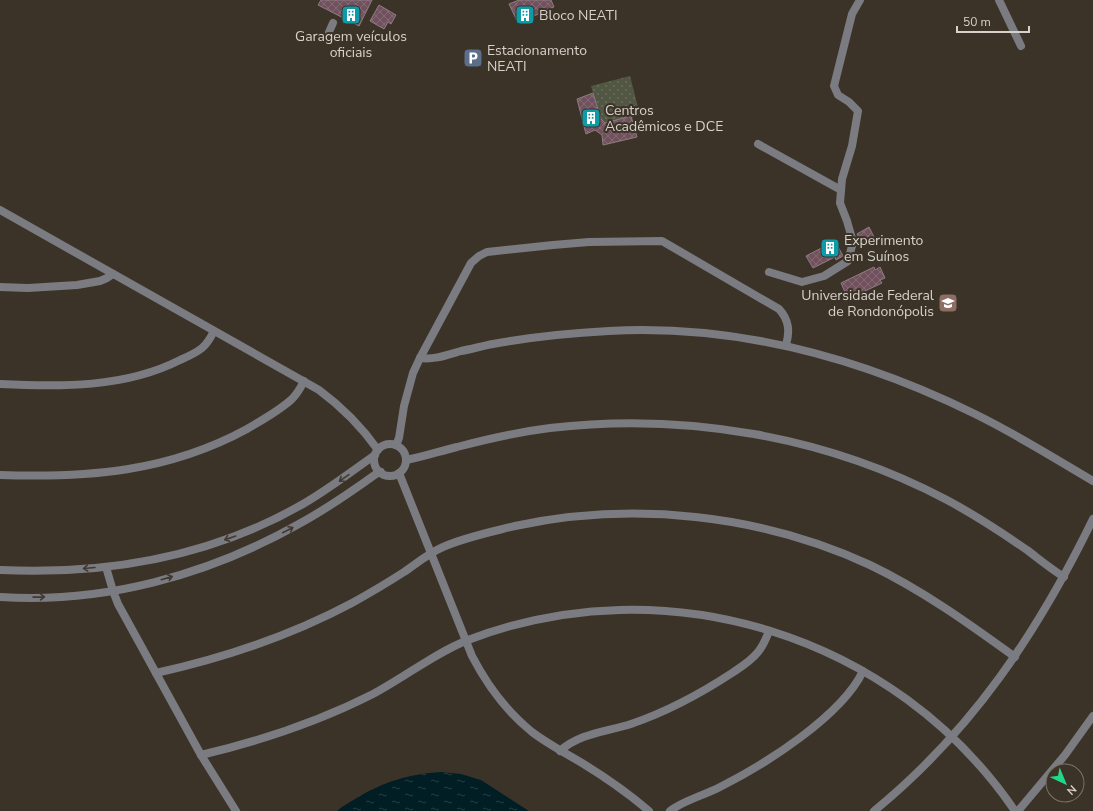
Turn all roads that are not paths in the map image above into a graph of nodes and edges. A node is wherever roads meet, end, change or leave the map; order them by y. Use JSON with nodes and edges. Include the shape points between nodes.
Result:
{"nodes":[{"id":1,"x":860,"y":0,"type":"edge"},
{"id":2,"x":999,"y":0,"type":"edge"},
{"id":3,"x":333,"y":23,"type":"dead end"},
{"id":4,"x":329,"y":32,"type":"dead end"},
{"id":5,"x":1022,"y":46,"type":"dead end"},
{"id":6,"x":758,"y":144,"type":"dead end"},
{"id":7,"x":841,"y":190,"type":"junction"},
{"id":8,"x":0,"y":210,"type":"edge"},
{"id":9,"x":769,"y":272,"type":"dead end"},
{"id":10,"x":113,"y":274,"type":"junction"},
{"id":11,"x":0,"y":287,"type":"edge"},
{"id":12,"x":214,"y":331,"type":"junction"},
{"id":13,"x":786,"y":345,"type":"junction"},
{"id":14,"x":420,"y":358,"type":"junction"},
{"id":15,"x":304,"y":382,"type":"junction"},
{"id":16,"x":0,"y":384,"type":"edge"},
{"id":17,"x":396,"y":445,"type":"junction"},
{"id":18,"x":377,"y":452,"type":"junction"},
{"id":19,"x":406,"y":460,"type":"junction"},
{"id":20,"x":381,"y":472,"type":"junction"},
{"id":21,"x":399,"y":473,"type":"junction"},
{"id":22,"x":0,"y":475,"type":"edge"},
{"id":23,"x":1093,"y":480,"type":"edge"},
{"id":24,"x":1093,"y":519,"type":"edge"},
{"id":25,"x":431,"y":553,"type":"junction"},
{"id":26,"x":106,"y":567,"type":"junction"},
{"id":27,"x":0,"y":570,"type":"edge"},
{"id":28,"x":1064,"y":577,"type":"junction"},
{"id":29,"x":113,"y":591,"type":"junction"},
{"id":30,"x":0,"y":597,"type":"edge"},
{"id":31,"x":769,"y":631,"type":"junction"},
{"id":32,"x":466,"y":641,"type":"junction"},
{"id":33,"x":1015,"y":657,"type":"junction"},
{"id":34,"x":863,"y":671,"type":"junction"},
{"id":35,"x":156,"y":673,"type":"junction"},
{"id":36,"x":1093,"y":716,"type":"edge"},
{"id":37,"x":952,"y":737,"type":"junction"},
{"id":38,"x":560,"y":751,"type":"junction"},
{"id":39,"x":201,"y":755,"type":"junction"},
{"id":40,"x":236,"y":811,"type":"edge"},
{"id":41,"x":649,"y":811,"type":"edge"},
{"id":42,"x":670,"y":811,"type":"edge"},
{"id":43,"x":874,"y":811,"type":"edge"},
{"id":44,"x":1014,"y":811,"type":"edge"},
{"id":45,"x":1018,"y":811,"type":"edge"}],
"edges":[{"from":1,"to":7,"type":"street","via":[[852,14],[834,86],[838,95],[858,110]]},
{"from":2,"to":5,"type":"street"},
{"from":3,"to":4,"type":"street"},
{"from":6,"to":7,"type":"street"},
{"from":7,"to":9,"type":"street","via":[[840,203],[853,242],[848,261],[824,276],[802,282]]},
{"from":8,"to":10,"type":"street"},
{"from":10,"to":11,"type":"street","via":[[100,281],[77,285]]},
{"from":10,"to":12,"type":"street"},
{"from":12,"to":15,"type":"street"},
{"from":12,"to":16,"type":"street","via":[[202,348],[170,365],[136,376],[108,382],[77,384]]},
{"from":13,"to":14,"type":"street","via":[[699,333],[612,330],[522,339],[433,358]]},
{"from":13,"to":14,"type":"street","via":[[788,327],[779,309],[662,241],[589,242],[487,252],[478,256]]},
{"from":13,"to":23,"type":"street","via":[[874,372],[942,399],[1008,431]]},
{"from":14,"to":17,"type":"street","via":[[408,389]]},
{"from":15,"to":18,"type":"street","via":[[346,411],[368,436]]},
{"from":15,"to":22,"type":"street","via":[[292,398],[253,425],[211,446],[175,459],[146,467],[90,474]]},
{"from":17,"to":18,"type":"street","via":[[386,445]]},
{"from":17,"to":19,"type":"street","via":[[404,451]]},
{"from":18,"to":20,"type":"street","via":[[375,464]]},
{"from":18,"to":26,"type":"street","one_way":true,"via":[[320,494],[287,513],[236,536],[185,553]]},
{"from":19,"to":21,"type":"street"},
{"from":19,"to":28,"type":"street","via":[[510,435],[581,425],[675,424],[761,435],[837,454],[918,486],[995,528]]},
{"from":20,"to":21,"type":"street","via":[[390,476]]},
{"from":29,"to":20,"type":"street","one_way":true,"via":[[191,572],[248,549],[316,514]]},
{"from":21,"to":25,"type":"street"},
{"from":24,"to":28,"type":"street"},
{"from":25,"to":32,"type":"street"},
{"from":25,"to":33,"type":"street","via":[[445,546],[500,530],[586,515],[673,515],[730,522],[807,541],[868,564],[937,602]]},
{"from":25,"to":35,"type":"street","via":[[359,599],[297,630],[240,651]]},
{"from":26,"to":27,"type":"street","one_way":true,"via":[[46,571]]},
{"from":26,"to":29,"type":"street"},
{"from":28,"to":33,"type":"street"},
{"from":30,"to":29,"type":"street","one_way":true,"via":[[58,597]]},
{"from":29,"to":35,"type":"street"},
{"from":31,"to":32,"type":"street","via":[[731,620],[692,613],[641,609],[540,619]]},
{"from":31,"to":34,"type":"street","via":[[820,648]]},
{"from":31,"to":38,"type":"street","via":[[754,657],[708,689],[651,716],[582,737]]},
{"from":32,"to":38,"type":"street","via":[[479,670],[501,702],[533,733]]},
{"from":32,"to":39,"type":"street","via":[[442,652],[373,694],[320,718],[261,739]]},
{"from":33,"to":37,"type":"street"},
{"from":34,"to":37,"type":"street","via":[[893,689]]},
{"from":34,"to":42,"type":"street","via":[[846,697],[796,740],[739,777]]},
{"from":35,"to":39,"type":"street"},
{"from":36,"to":45,"type":"street","via":[[1065,755]]},
{"from":37,"to":43,"type":"street"},
{"from":37,"to":44,"type":"street","via":[[980,766]]},
{"from":38,"to":41,"type":"street","via":[[603,776]]},
{"from":39,"to":40,"type":"street"}]}
